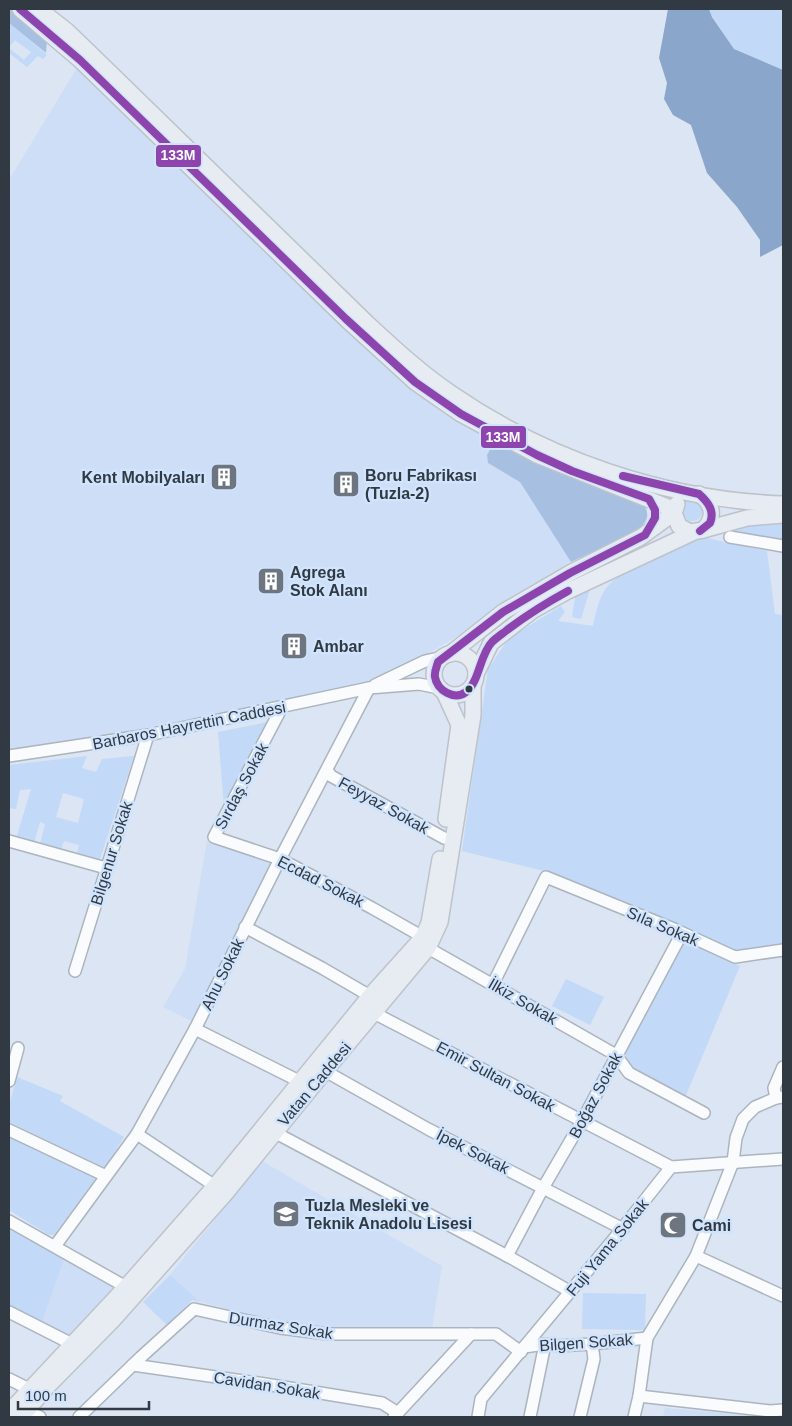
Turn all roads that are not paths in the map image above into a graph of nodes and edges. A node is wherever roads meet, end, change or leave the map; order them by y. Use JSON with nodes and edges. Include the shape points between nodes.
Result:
{"nodes":[{"id":1,"x":20,"y":9,"type":"edge"},
{"id":2,"x":39,"y":9,"type":"edge"},
{"id":3,"x":696,"y":493,"type":"junction"},
{"id":4,"x":649,"y":499,"type":"junction"},
{"id":5,"x":783,"y":504,"type":"edge"},
{"id":6,"x":674,"y":512,"type":"junction"},
{"id":7,"x":783,"y":515,"type":"edge"},
{"id":8,"x":699,"y":531,"type":"junction"},
{"id":9,"x":645,"y":535,"type":"junction"},
{"id":10,"x":730,"y":537,"type":"dead end"},
{"id":11,"x":783,"y":546,"type":"edge"},
{"id":12,"x":447,"y":656,"type":"junction"},
{"id":13,"x":475,"y":680,"type":"junction"},
{"id":14,"x":369,"y":688,"type":"junction"},
{"id":15,"x":442,"y":690,"type":"junction"},
{"id":16,"x":282,"y":708,"type":"junction"},
{"id":17,"x":148,"y":735,"type":"junction"},
{"id":18,"x":9,"y":756,"type":"edge"},
{"id":19,"x":327,"y":770,"type":"junction"},
{"id":20,"x":214,"y":837,"type":"joint"},
{"id":21,"x":444,"y":838,"type":"junction"},
{"id":22,"x":9,"y":842,"type":"edge"},
{"id":23,"x":280,"y":859,"type":"junction"},
{"id":24,"x":106,"y":868,"type":"junction"},
{"id":25,"x":245,"y":927,"type":"junction"},
{"id":26,"x":682,"y":933,"type":"junction"},
{"id":27,"x":426,"y":943,"type":"junction"},
{"id":28,"x":783,"y":950,"type":"edge"},
{"id":29,"x":75,"y":971,"type":"dead end"},
{"id":30,"x":493,"y":984,"type":"junction"},
{"id":31,"x":370,"y":996,"type":"junction"},
{"id":32,"x":374,"y":1013,"type":"junction"},
{"id":33,"x":195,"y":1029,"type":"junction"},
{"id":34,"x":18,"y":1048,"type":"dead end"},
{"id":35,"x":616,"y":1054,"type":"junction"},
{"id":36,"x":783,"y":1067,"type":"edge"},
{"id":37,"x":324,"y":1071,"type":"junction"},
{"id":38,"x":9,"y":1081,"type":"edge"},
{"id":39,"x":299,"y":1081,"type":"junction"},
{"id":40,"x":780,"y":1098,"type":"edge"},
{"id":41,"x":704,"y":1113,"type":"dead end"},
{"id":42,"x":582,"y":1121,"type":"junction"},
{"id":43,"x":9,"y":1130,"type":"edge"},
{"id":44,"x":274,"y":1132,"type":"junction"},
{"id":45,"x":137,"y":1134,"type":"junction"},
{"id":46,"x":783,"y":1159,"type":"edge"},
{"id":47,"x":733,"y":1162,"type":"junction"},
{"id":48,"x":671,"y":1167,"type":"junction"},
{"id":49,"x":106,"y":1176,"type":"junction"},
{"id":50,"x":215,"y":1186,"type":"junction"},
{"id":51,"x":543,"y":1188,"type":"junction"},
{"id":52,"x":9,"y":1221,"type":"edge"},
{"id":53,"x":623,"y":1229,"type":"junction"},
{"id":54,"x":55,"y":1246,"type":"junction"},
{"id":55,"x":507,"y":1256,"type":"junction"},
{"id":56,"x":696,"y":1256,"type":"junction"},
{"id":57,"x":126,"y":1286,"type":"junction"},
{"id":58,"x":571,"y":1292,"type":"junction"},
{"id":59,"x":783,"y":1296,"type":"edge"},
{"id":60,"x":9,"y":1312,"type":"edge"},
{"id":61,"x":471,"y":1334,"type":"junction"},
{"id":62,"x":647,"y":1338,"type":"junction"},
{"id":63,"x":72,"y":1344,"type":"junction"},
{"id":64,"x":545,"y":1344,"type":"junction"},
{"id":65,"x":592,"y":1344,"type":"junction"},
{"id":66,"x":522,"y":1350,"type":"junction"},
{"id":67,"x":133,"y":1365,"type":"junction"},
{"id":68,"x":9,"y":1379,"type":"edge"},
{"id":69,"x":31,"y":1390,"type":"junction"},
{"id":70,"x":639,"y":1396,"type":"junction"},
{"id":71,"x":783,"y":1410,"type":"edge"},
{"id":72,"x":22,"y":1412,"type":"edge"},
{"id":73,"x":396,"y":1415,"type":"edge"},
{"id":74,"x":79,"y":1417,"type":"edge"},
{"id":75,"x":478,"y":1417,"type":"edge"},
{"id":76,"x":530,"y":1417,"type":"edge"},
{"id":77,"x":580,"y":1417,"type":"edge"},
{"id":78,"x":634,"y":1417,"type":"edge"}],
"edges":[{"from":1,"to":4,"type":"main road","via":[[80,60],[415,382],[461,414],[528,451]]},
{"from":2,"to":3,"type":"main road","via":[[89,52],[367,323],[438,384],[485,414],[566,456],[630,478]]},
{"from":3,"to":5,"type":"main road"},
{"from":3,"to":6,"type":"main road","via":[[682,498]]},
{"from":3,"to":8,"type":"main road","via":[[708,502],[712,513],[711,520]]},
{"from":4,"to":6,"type":"main road"},
{"from":4,"to":9,"type":"main road","via":[[655,518]]},
{"from":6,"to":8,"type":"main road","via":[[678,526],[684,530]]},
{"from":6,"to":9,"type":"main road"},
{"from":7,"to":8,"type":"main road","via":[[747,518]]},
{"from":8,"to":13,"type":"main road","via":[[532,611],[491,643]]},
{"from":9,"to":12,"type":"main road","via":[[503,612]]},
{"from":10,"to":11,"type":"street"},
{"from":12,"to":13,"type":"main road","via":[[456,653],[468,658],[472,662]]},
{"from":12,"to":14,"type":"street","via":[[425,661]]},
{"from":12,"to":15,"type":"main road","via":[[438,662],[434,675]]},
{"from":13,"to":15,"type":"main road","via":[[463,694],[450,695]]},
{"from":13,"to":27,"type":"main road","name":"Vatan Caddesi","via":[[473,715],[440,922]]},
{"from":14,"to":15,"type":"street","via":[[419,684]]},
{"from":14,"to":16,"type":"street","name":"Barbaros Hayrettin Caddesi"},
{"from":14,"to":19,"type":"street","name":"Ahu Sokak"},
{"from":15,"to":21,"type":"main road","name":"Vatan Caddesi","via":[[460,725]]},
{"from":16,"to":17,"type":"street","name":"Barbaros Hayrettin Caddesi"},
{"from":16,"to":20,"type":"street","name":"Sırdaş Sokak"},
{"from":17,"to":18,"type":"street","name":"Barbaros Hayrettin Caddesi"},
{"from":17,"to":24,"type":"street","name":"Bilgenur Sokak"},
{"from":19,"to":21,"type":"street","name":"Feyyaz Sokak","via":[[331,776]]},
{"from":19,"to":23,"type":"street","name":"Ahu Sokak"},
{"from":20,"to":23,"type":"street","name":"Ecdad Sokak"},
{"from":21,"to":27,"type":"main road","name":"Vatan Caddesi"},
{"from":22,"to":24,"type":"street"},
{"from":23,"to":25,"type":"street","name":"Ahu Sokak"},
{"from":23,"to":27,"type":"street","name":"Ecdad Sokak","via":[[372,908]]},
{"from":24,"to":29,"type":"street","name":"Bilgenur Sokak"},
{"from":25,"to":31,"type":"street"},
{"from":25,"to":33,"type":"street","name":"Ahu Sokak"},
{"from":26,"to":28,"type":"street","name":"Sıla Sokak","via":[[735,957]]},
{"from":26,"to":30,"type":"street","name":"Sıla Sokak","via":[[546,877]]},
{"from":26,"to":35,"type":"street","name":"Boğaz Sokak"},
{"from":27,"to":30,"type":"street","name":"İlkiz Sokak"},
{"from":27,"to":31,"type":"main road","name":"Vatan Caddesi"},
{"from":27,"to":32,"type":"main road","name":"Vatan Caddesi"},
{"from":30,"to":35,"type":"street","name":"İlkiz Sokak"},
{"from":31,"to":39,"type":"main road","name":"Vatan Caddesi"},
{"from":32,"to":37,"type":"main road","name":"Vatan Caddesi"},
{"from":32,"to":42,"type":"street","name":"Emir Sultan Sokak"},
{"from":33,"to":39,"type":"street"},
{"from":33,"to":45,"type":"street","name":"Ahu Sokak"},
{"from":34,"to":38,"type":"street"},
{"from":35,"to":41,"type":"street","via":[[629,1073]]},
{"from":35,"to":42,"type":"street","name":"Boğaz Sokak"},
{"from":36,"to":40,"type":"street","via":[[774,1088]]},
{"from":37,"to":44,"type":"main road","name":"Vatan Caddesi"},
{"from":37,"to":51,"type":"street","name":"İpek Sokak"},
{"from":39,"to":50,"type":"main road","name":"Vatan Caddesi"},
{"from":40,"to":47,"type":"street","via":[[755,1107],[744,1119],[736,1138]]},
{"from":42,"to":48,"type":"street","name":"Emir Sultan Sokak"},
{"from":42,"to":51,"type":"street","name":"Boğaz Sokak"},
{"from":43,"to":49,"type":"street"},
{"from":44,"to":55,"type":"street"},
{"from":44,"to":72,"type":"main road","name":"Vatan Caddesi","via":[[112,1321]]},
{"from":45,"to":49,"type":"street","name":"Ahu Sokak"},
{"from":45,"to":50,"type":"street"},
{"from":46,"to":47,"type":"street"},
{"from":47,"to":48,"type":"street"},
{"from":47,"to":56,"type":"street"},
{"from":48,"to":53,"type":"street","name":"Fuji Yama Sokak"},
{"from":49,"to":54,"type":"street","name":"Ahu Sokak"},
{"from":50,"to":57,"type":"main road","name":"Vatan Caddesi"},
{"from":51,"to":53,"type":"street","name":"İpek Sokak"},
{"from":51,"to":55,"type":"street","name":"Boğaz Sokak"},
{"from":52,"to":54,"type":"street"},
{"from":53,"to":58,"type":"street","name":"Fuji Yama Sokak"},
{"from":54,"to":57,"type":"street"},
{"from":55,"to":58,"type":"street"},
{"from":56,"to":59,"type":"street"},
{"from":56,"to":62,"type":"street"},
{"from":57,"to":63,"type":"main road","name":"Vatan Caddesi"},
{"from":58,"to":66,"type":"street","name":"Fuji Yama Sokak"},
{"from":60,"to":63,"type":"street"},
{"from":61,"to":66,"type":"street","name":"Durmaz Sokak","via":[[496,1334]]},
{"from":61,"to":67,"type":"street","name":"Durmaz Sokak","via":[[328,1334],[280,1328],[194,1309]]},
{"from":61,"to":73,"type":"street"},
{"from":62,"to":65,"type":"street","name":"Bilgen Sokak"},
{"from":62,"to":70,"type":"street"},
{"from":63,"to":69,"type":"main road","name":"Vatan Caddesi"},
{"from":64,"to":65,"type":"street","name":"Bilgen Sokak"},
{"from":64,"to":66,"type":"street","name":"Bilgen Sokak"},
{"from":64,"to":76,"type":"street"},
{"from":65,"to":77,"type":"street","via":[[594,1359]]},
{"from":66,"to":75,"type":"street","name":"Fuji Yama Sokak","via":[[481,1399]]},
{"from":67,"to":73,"type":"street","name":"Cavidan Sokak","via":[[382,1403]]},
{"from":67,"to":74,"type":"street","name":"Durmaz Sokak"},
{"from":68,"to":69,"type":"street"},
{"from":69,"to":72,"type":"main road","name":"Vatan Caddesi"},
{"from":70,"to":71,"type":"street"},
{"from":70,"to":78,"type":"street"}]}
